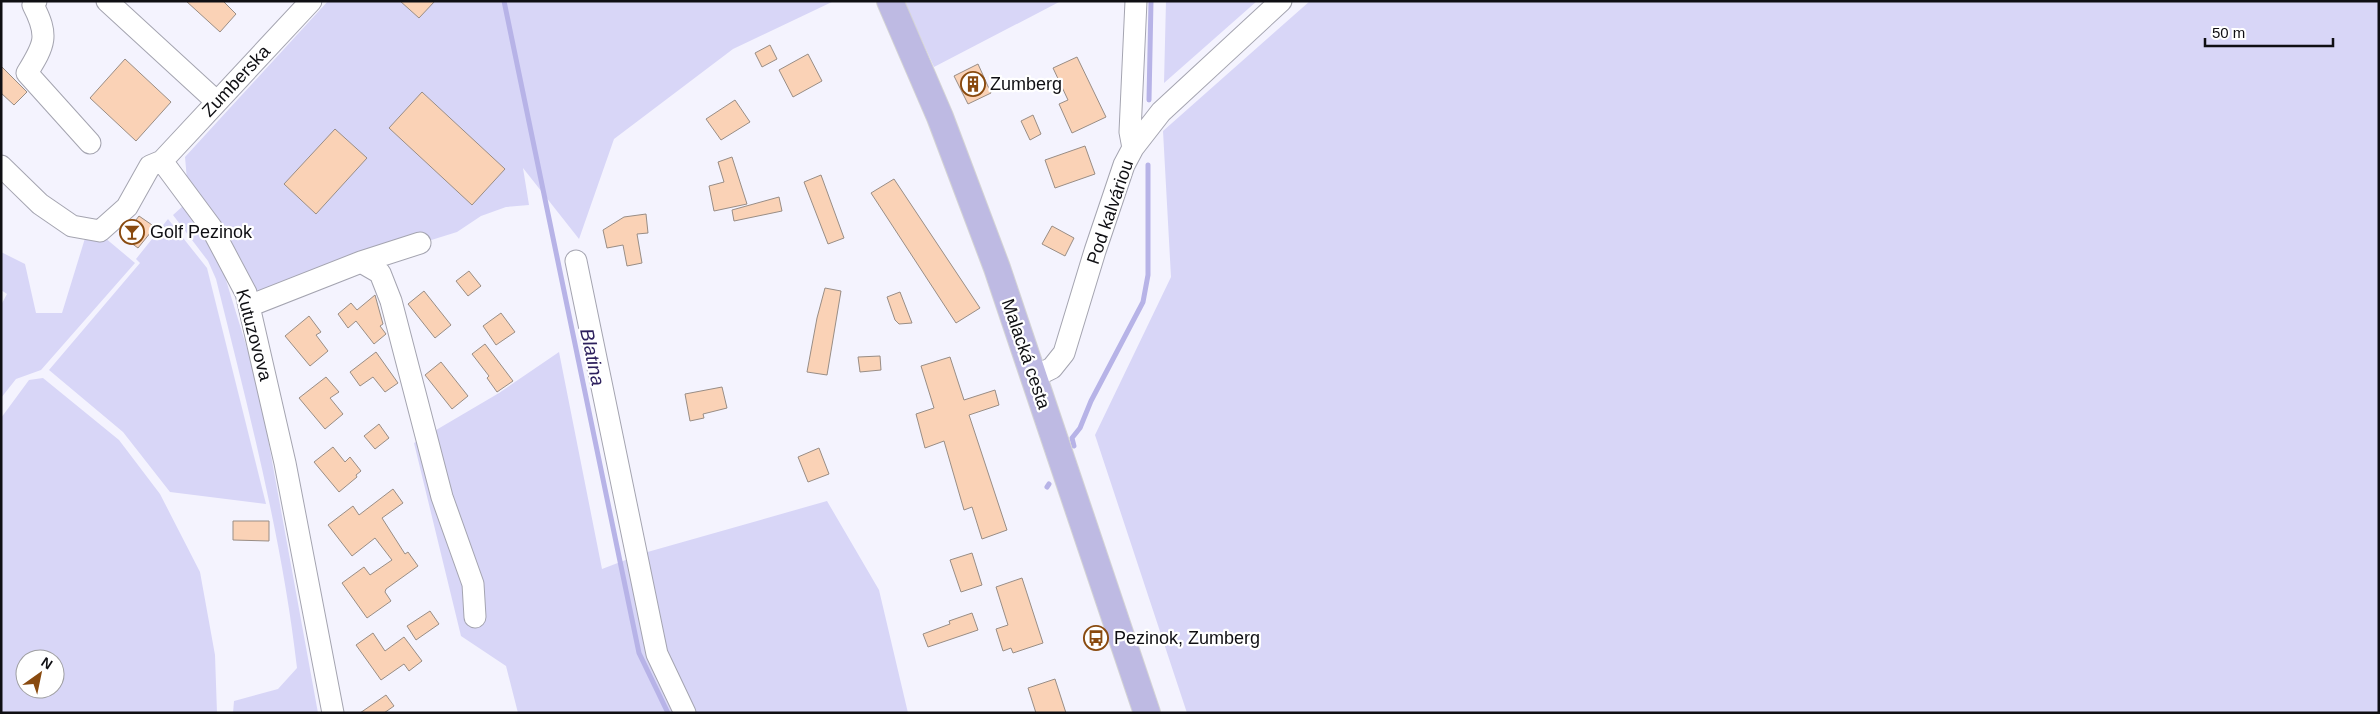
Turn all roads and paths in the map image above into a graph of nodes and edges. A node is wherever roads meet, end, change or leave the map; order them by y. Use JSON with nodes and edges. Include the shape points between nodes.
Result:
{"nodes":[{"id":1,"x":36,"y":1,"type":"edge"},
{"id":2,"x":107,"y":1,"type":"edge"},
{"id":3,"x":311,"y":1,"type":"edge"},
{"id":4,"x":890,"y":1,"type":"edge"},
{"id":5,"x":1136,"y":1,"type":"edge"},
{"id":6,"x":1281,"y":1,"type":"edge"},
{"id":7,"x":217,"y":102,"type":"junction"},
{"id":8,"x":90,"y":143,"type":"dead end"},
{"id":9,"x":1133,"y":148,"type":"junction"},
{"id":10,"x":162,"y":161,"type":"junction"},
{"id":11,"x":1,"y":166,"type":"edge"},
{"id":12,"x":420,"y":243,"type":"dead end"},
{"id":13,"x":576,"y":261,"type":"dead end"},
{"id":14,"x":361,"y":262,"type":"junction"},
{"id":15,"x":249,"y":306,"type":"junction"},
{"id":16,"x":1034,"y":377,"type":"junction"},
{"id":17,"x":475,"y":617,"type":"dead end"},
{"id":18,"x":333,"y":713,"type":"edge"},
{"id":19,"x":685,"y":713,"type":"edge"},
{"id":20,"x":1147,"y":713,"type":"edge"}],
"edges":[{"from":1,"to":8,"type":"street","via":[[33,5],[43,24],[44,43],[27,73]]},
{"from":2,"to":7,"type":"street"},
{"from":3,"to":7,"type":"street","name":"Zumberska"},
{"from":4,"to":16,"type":"main road","name":"Malacká cesta","via":[[944,129]]},
{"from":5,"to":9,"type":"street","via":[[1130,132]]},
{"from":6,"to":9,"type":"street","name":"Pod kalváriou","via":[[1161,112]]},
{"from":7,"to":10,"type":"street","name":"Zumberska"},
{"from":9,"to":16,"type":"street","name":"Pod kalváriou","via":[[1118,182],[1064,353],[1052,368]]},
{"from":10,"to":11,"type":"street","via":[[150,166],[127,207],[100,231],[72,226],[40,204]]},
{"from":10,"to":15,"type":"street","name":"Kutuzovova","via":[[211,227],[246,293]]},
{"from":12,"to":14,"type":"street"},
{"from":13,"to":19,"type":"street","via":[[657,654]]},
{"from":14,"to":15,"type":"street"},
{"from":14,"to":17,"type":"street","via":[[380,273],[390,300],[442,497],[473,584]]},
{"from":15,"to":18,"type":"street","name":"Kutuzovova","via":[[285,463]]},
{"from":16,"to":20,"type":"main road","name":"Malacká cesta"}]}
